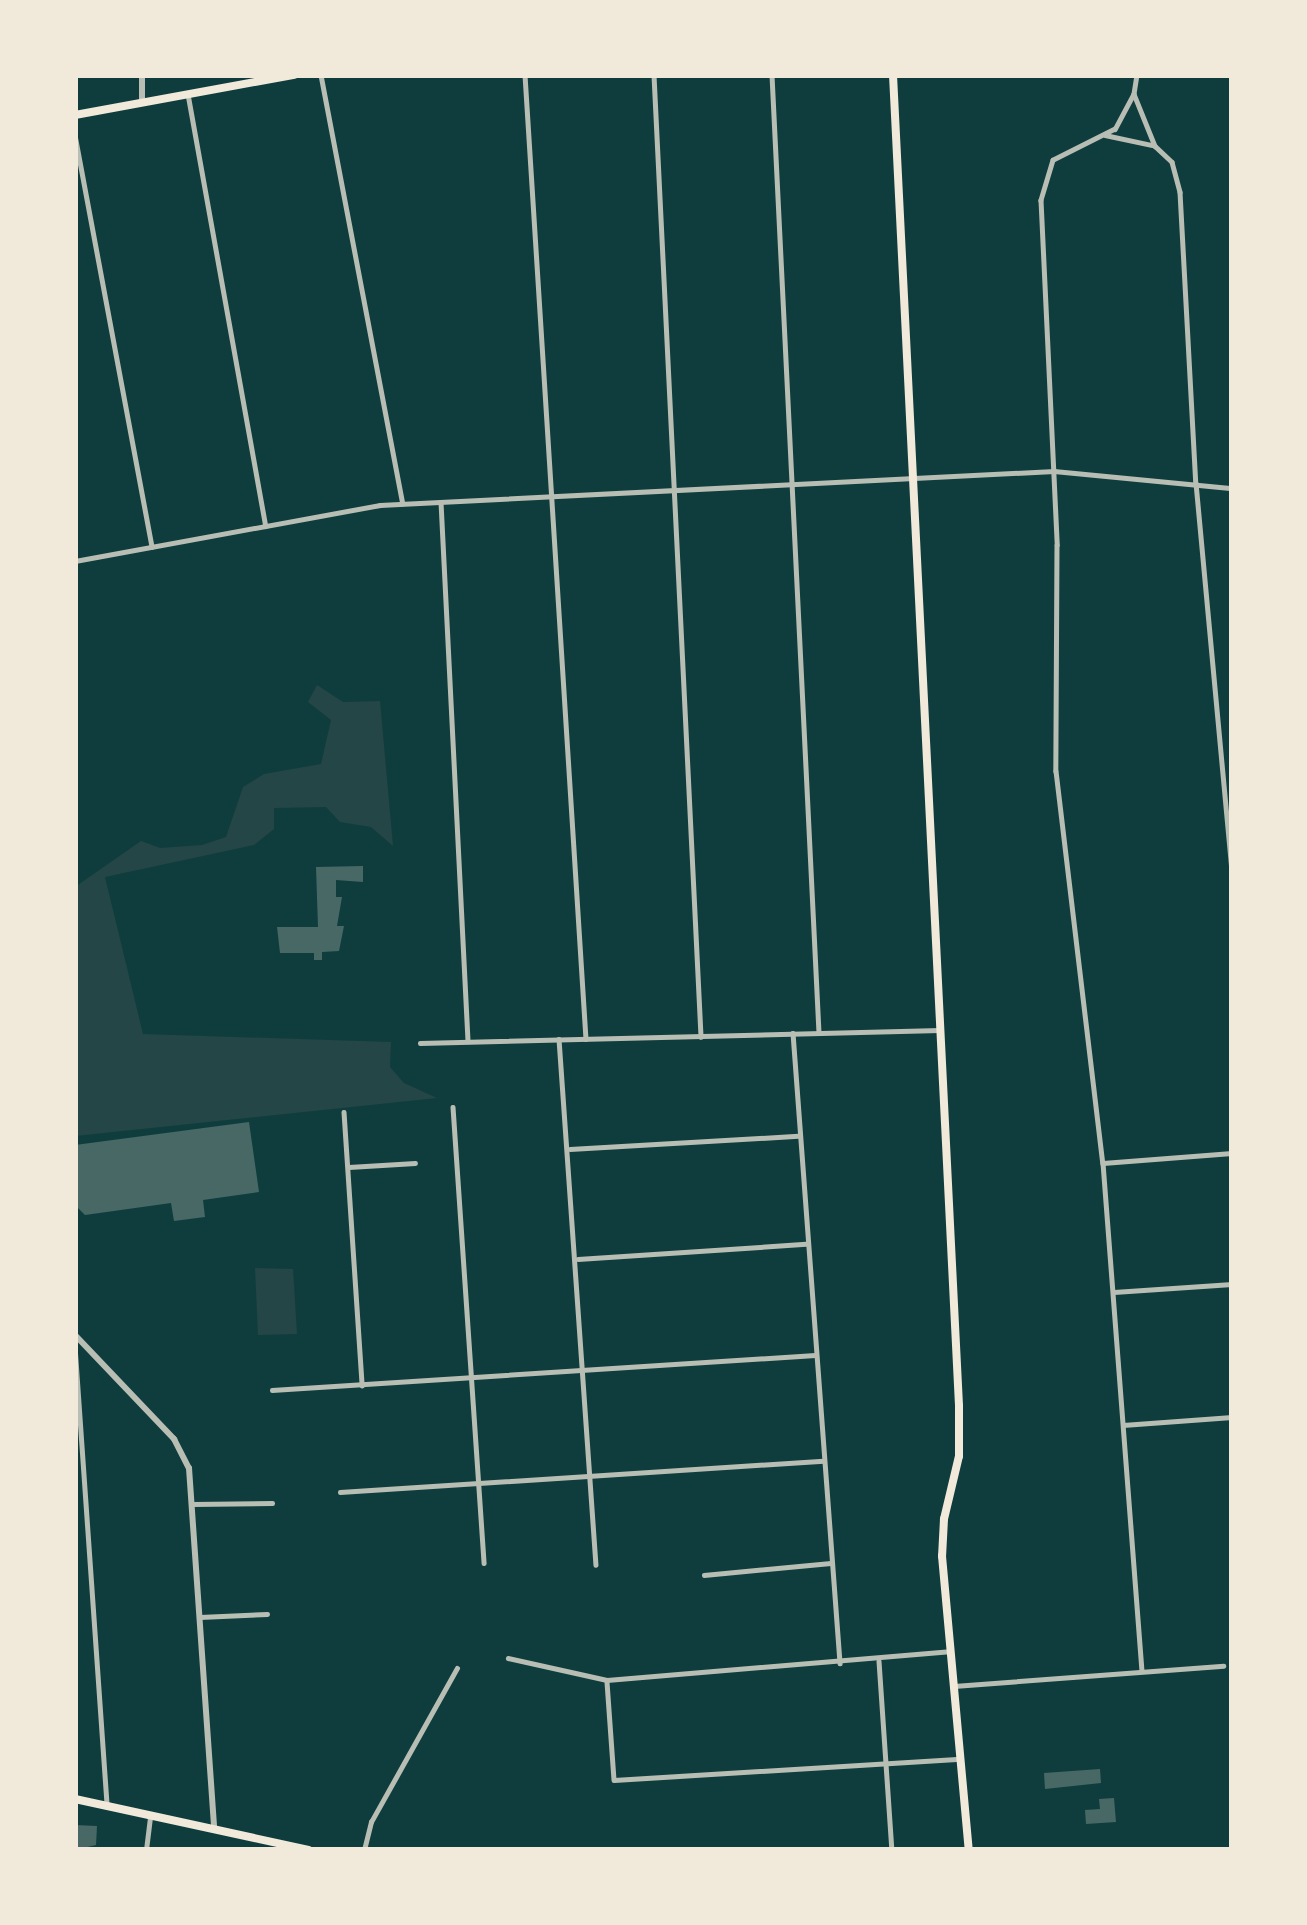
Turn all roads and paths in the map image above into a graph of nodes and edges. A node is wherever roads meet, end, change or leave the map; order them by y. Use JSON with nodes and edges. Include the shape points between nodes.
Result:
{"nodes":[{"id":1,"x":142,"y":75,"type":"edge"},
{"id":2,"x":290,"y":75,"type":"edge"},
{"id":3,"x":321,"y":75,"type":"edge"},
{"id":4,"x":525,"y":75,"type":"edge"},
{"id":5,"x":654,"y":75,"type":"edge"},
{"id":6,"x":772,"y":75,"type":"edge"},
{"id":7,"x":893,"y":75,"type":"edge"},
{"id":8,"x":1137,"y":75,"type":"edge"},
{"id":9,"x":188,"y":94,"type":"junction"},
{"id":10,"x":1134,"y":94,"type":"junction"},
{"id":11,"x":142,"y":103,"type":"junction"},
{"id":12,"x":75,"y":115,"type":"edge"},
{"id":13,"x":75,"y":135,"type":"edge"},
{"id":14,"x":1105,"y":135,"type":"junction"},
{"id":15,"x":1155,"y":146,"type":"junction"},
{"id":16,"x":1054,"y":471,"type":"junction"},
{"id":17,"x":913,"y":477,"type":"junction"},
{"id":18,"x":792,"y":483,"type":"junction"},
{"id":19,"x":1196,"y":484,"type":"junction"},
{"id":20,"x":674,"y":488,"type":"junction"},
{"id":21,"x":1232,"y":488,"type":"edge"},
{"id":22,"x":556,"y":494,"type":"junction"},
{"id":23,"x":442,"y":502,"type":"junction"},
{"id":24,"x":404,"y":503,"type":"junction"},
{"id":25,"x":266,"y":526,"type":"junction"},
{"id":26,"x":152,"y":547,"type":"junction"},
{"id":27,"x":75,"y":561,"type":"edge"},
{"id":28,"x":1229,"y":810,"type":"edge"},
{"id":29,"x":1232,"y":873,"type":"edge"},
{"id":30,"x":940,"y":1030,"type":"junction"},
{"id":31,"x":819,"y":1032,"type":"junction"},
{"id":32,"x":793,"y":1033,"type":"junction"},
{"id":33,"x":701,"y":1036,"type":"junction"},
{"id":34,"x":559,"y":1039,"type":"junction"},
{"id":35,"x":586,"y":1039,"type":"junction"},
{"id":36,"x":468,"y":1041,"type":"junction"},
{"id":37,"x":420,"y":1042,"type":"dead end"},
{"id":38,"x":453,"y":1107,"type":"dead end"},
{"id":39,"x":344,"y":1112,"type":"dead end"},
{"id":40,"x":800,"y":1136,"type":"junction"},
{"id":41,"x":570,"y":1149,"type":"junction"},
{"id":42,"x":1232,"y":1153,"type":"edge"},
{"id":43,"x":415,"y":1162,"type":"dead end"},
{"id":44,"x":1103,"y":1163,"type":"junction"},
{"id":45,"x":348,"y":1167,"type":"junction"},
{"id":46,"x":808,"y":1244,"type":"junction"},
{"id":47,"x":578,"y":1259,"type":"junction"},
{"id":48,"x":1232,"y":1284,"type":"edge"},
{"id":49,"x":1114,"y":1292,"type":"junction"},
{"id":50,"x":75,"y":1335,"type":"edge"},
{"id":51,"x":75,"y":1346,"type":"edge"},
{"id":52,"x":815,"y":1354,"type":"junction"},
{"id":53,"x":584,"y":1372,"type":"junction"},
{"id":54,"x":472,"y":1378,"type":"junction"},
{"id":55,"x":362,"y":1385,"type":"junction"},
{"id":56,"x":272,"y":1390,"type":"dead end"},
{"id":57,"x":1232,"y":1417,"type":"edge"},
{"id":58,"x":1124,"y":1425,"type":"junction"},
{"id":59,"x":823,"y":1461,"type":"junction"},
{"id":60,"x":591,"y":1477,"type":"junction"},
{"id":61,"x":480,"y":1485,"type":"junction"},
{"id":62,"x":340,"y":1492,"type":"dead end"},
{"id":63,"x":272,"y":1503,"type":"dead end"},
{"id":64,"x":193,"y":1504,"type":"junction"},
{"id":65,"x":484,"y":1563,"type":"dead end"},
{"id":66,"x":830,"y":1563,"type":"junction"},
{"id":67,"x":596,"y":1565,"type":"dead end"},
{"id":68,"x":704,"y":1574,"type":"dead end"},
{"id":69,"x":267,"y":1614,"type":"dead end"},
{"id":70,"x":200,"y":1617,"type":"junction"},
{"id":71,"x":951,"y":1651,"type":"junction"},
{"id":72,"x":508,"y":1658,"type":"dead end"},
{"id":73,"x":879,"y":1660,"type":"junction"},
{"id":74,"x":840,"y":1663,"type":"junction"},
{"id":75,"x":1223,"y":1666,"type":"dead end"},
{"id":76,"x":457,"y":1668,"type":"dead end"},
{"id":77,"x":1142,"y":1672,"type":"junction"},
{"id":78,"x":607,"y":1680,"type":"junction"},
{"id":79,"x":954,"y":1685,"type":"junction"},
{"id":80,"x":960,"y":1760,"type":"junction"},
{"id":81,"x":887,"y":1764,"type":"junction"},
{"id":82,"x":75,"y":1799,"type":"edge"},
{"id":83,"x":107,"y":1806,"type":"junction"},
{"id":84,"x":150,"y":1816,"type":"junction"},
{"id":85,"x":214,"y":1830,"type":"junction"},
{"id":86,"x":146,"y":1850,"type":"edge"},
{"id":87,"x":309,"y":1850,"type":"edge"},
{"id":88,"x":364,"y":1850,"type":"edge"},
{"id":89,"x":892,"y":1850,"type":"edge"},
{"id":90,"x":969,"y":1850,"type":"edge"}],
"edges":[{"from":1,"to":11,"type":"street"},
{"from":2,"to":9,"type":"main road"},
{"from":3,"to":24,"type":"street"},
{"from":4,"to":22,"type":"street","via":[[548,469]]},
{"from":5,"to":20,"type":"street"},
{"from":6,"to":18,"type":"street"},
{"from":7,"to":17,"type":"main road"},
{"from":8,"to":10,"type":"street"},
{"from":9,"to":11,"type":"main road"},
{"from":9,"to":25,"type":"street"},
{"from":10,"to":14,"type":"street","via":[[1126,116]]},
{"from":10,"to":15,"type":"street"},
{"from":11,"to":12,"type":"main road"},
{"from":13,"to":26,"type":"street"},
{"from":14,"to":15,"type":"street"},
{"from":14,"to":16,"type":"street","via":[[1057,156],[1042,183]]},
{"from":15,"to":19,"type":"street","via":[[1170,158],[1180,192]]},
{"from":16,"to":17,"type":"street"},
{"from":16,"to":19,"type":"street"},
{"from":16,"to":44,"type":"street","via":[[1056,771]]},
{"from":17,"to":18,"type":"street"},
{"from":17,"to":30,"type":"main road"},
{"from":18,"to":20,"type":"street"},
{"from":18,"to":31,"type":"street"},
{"from":19,"to":21,"type":"street"},
{"from":19,"to":28,"type":"street"},
{"from":20,"to":22,"type":"street"},
{"from":20,"to":33,"type":"street"},
{"from":22,"to":23,"type":"street"},
{"from":22,"to":35,"type":"street"},
{"from":23,"to":24,"type":"street"},
{"from":23,"to":36,"type":"street"},
{"from":24,"to":25,"type":"street"},
{"from":25,"to":26,"type":"street"},
{"from":26,"to":27,"type":"street"},
{"from":28,"to":29,"type":"street"},
{"from":30,"to":31,"type":"street"},
{"from":30,"to":71,"type":"main road","via":[[959,1406],[942,1532]]},
{"from":31,"to":32,"type":"street"},
{"from":32,"to":33,"type":"street"},
{"from":32,"to":40,"type":"street"},
{"from":33,"to":35,"type":"street"},
{"from":34,"to":35,"type":"street"},
{"from":34,"to":36,"type":"street"},
{"from":34,"to":41,"type":"street"},
{"from":36,"to":37,"type":"street"},
{"from":38,"to":54,"type":"street"},
{"from":39,"to":45,"type":"street"},
{"from":40,"to":41,"type":"street"},
{"from":40,"to":46,"type":"street"},
{"from":41,"to":47,"type":"street"},
{"from":42,"to":44,"type":"street"},
{"from":43,"to":45,"type":"street"},
{"from":44,"to":49,"type":"street"},
{"from":45,"to":55,"type":"street"},
{"from":46,"to":47,"type":"street"},
{"from":46,"to":52,"type":"street"},
{"from":47,"to":53,"type":"street"},
{"from":48,"to":49,"type":"street"},
{"from":49,"to":58,"type":"street"},
{"from":50,"to":64,"type":"street","via":[[179,1447]]},
{"from":51,"to":83,"type":"street"},
{"from":52,"to":53,"type":"street"},
{"from":52,"to":59,"type":"street"},
{"from":53,"to":54,"type":"street"},
{"from":53,"to":60,"type":"street"},
{"from":54,"to":55,"type":"street"},
{"from":54,"to":61,"type":"street"},
{"from":55,"to":56,"type":"street"},
{"from":57,"to":58,"type":"street"},
{"from":58,"to":77,"type":"street"},
{"from":59,"to":60,"type":"street"},
{"from":59,"to":66,"type":"street"},
{"from":60,"to":61,"type":"street"},
{"from":60,"to":67,"type":"street"},
{"from":61,"to":62,"type":"street"},
{"from":61,"to":65,"type":"street"},
{"from":63,"to":64,"type":"street"},
{"from":64,"to":70,"type":"street"},
{"from":66,"to":68,"type":"street"},
{"from":66,"to":74,"type":"street"},
{"from":69,"to":70,"type":"street"},
{"from":70,"to":85,"type":"street"},
{"from":71,"to":73,"type":"street"},
{"from":71,"to":79,"type":"main road"},
{"from":72,"to":78,"type":"street"},
{"from":73,"to":74,"type":"street"},
{"from":73,"to":81,"type":"street"},
{"from":74,"to":78,"type":"street"},
{"from":75,"to":77,"type":"street"},
{"from":76,"to":88,"type":"street","via":[[371,1822]]},
{"from":77,"to":79,"type":"street"},
{"from":78,"to":81,"type":"street","via":[[614,1780]]},
{"from":79,"to":80,"type":"main road"},
{"from":80,"to":81,"type":"street"},
{"from":80,"to":90,"type":"main road"},
{"from":81,"to":89,"type":"street"},
{"from":82,"to":83,"type":"main road"},
{"from":83,"to":84,"type":"main road"},
{"from":84,"to":85,"type":"main road"},
{"from":84,"to":86,"type":"street"},
{"from":85,"to":87,"type":"main road"}]}
